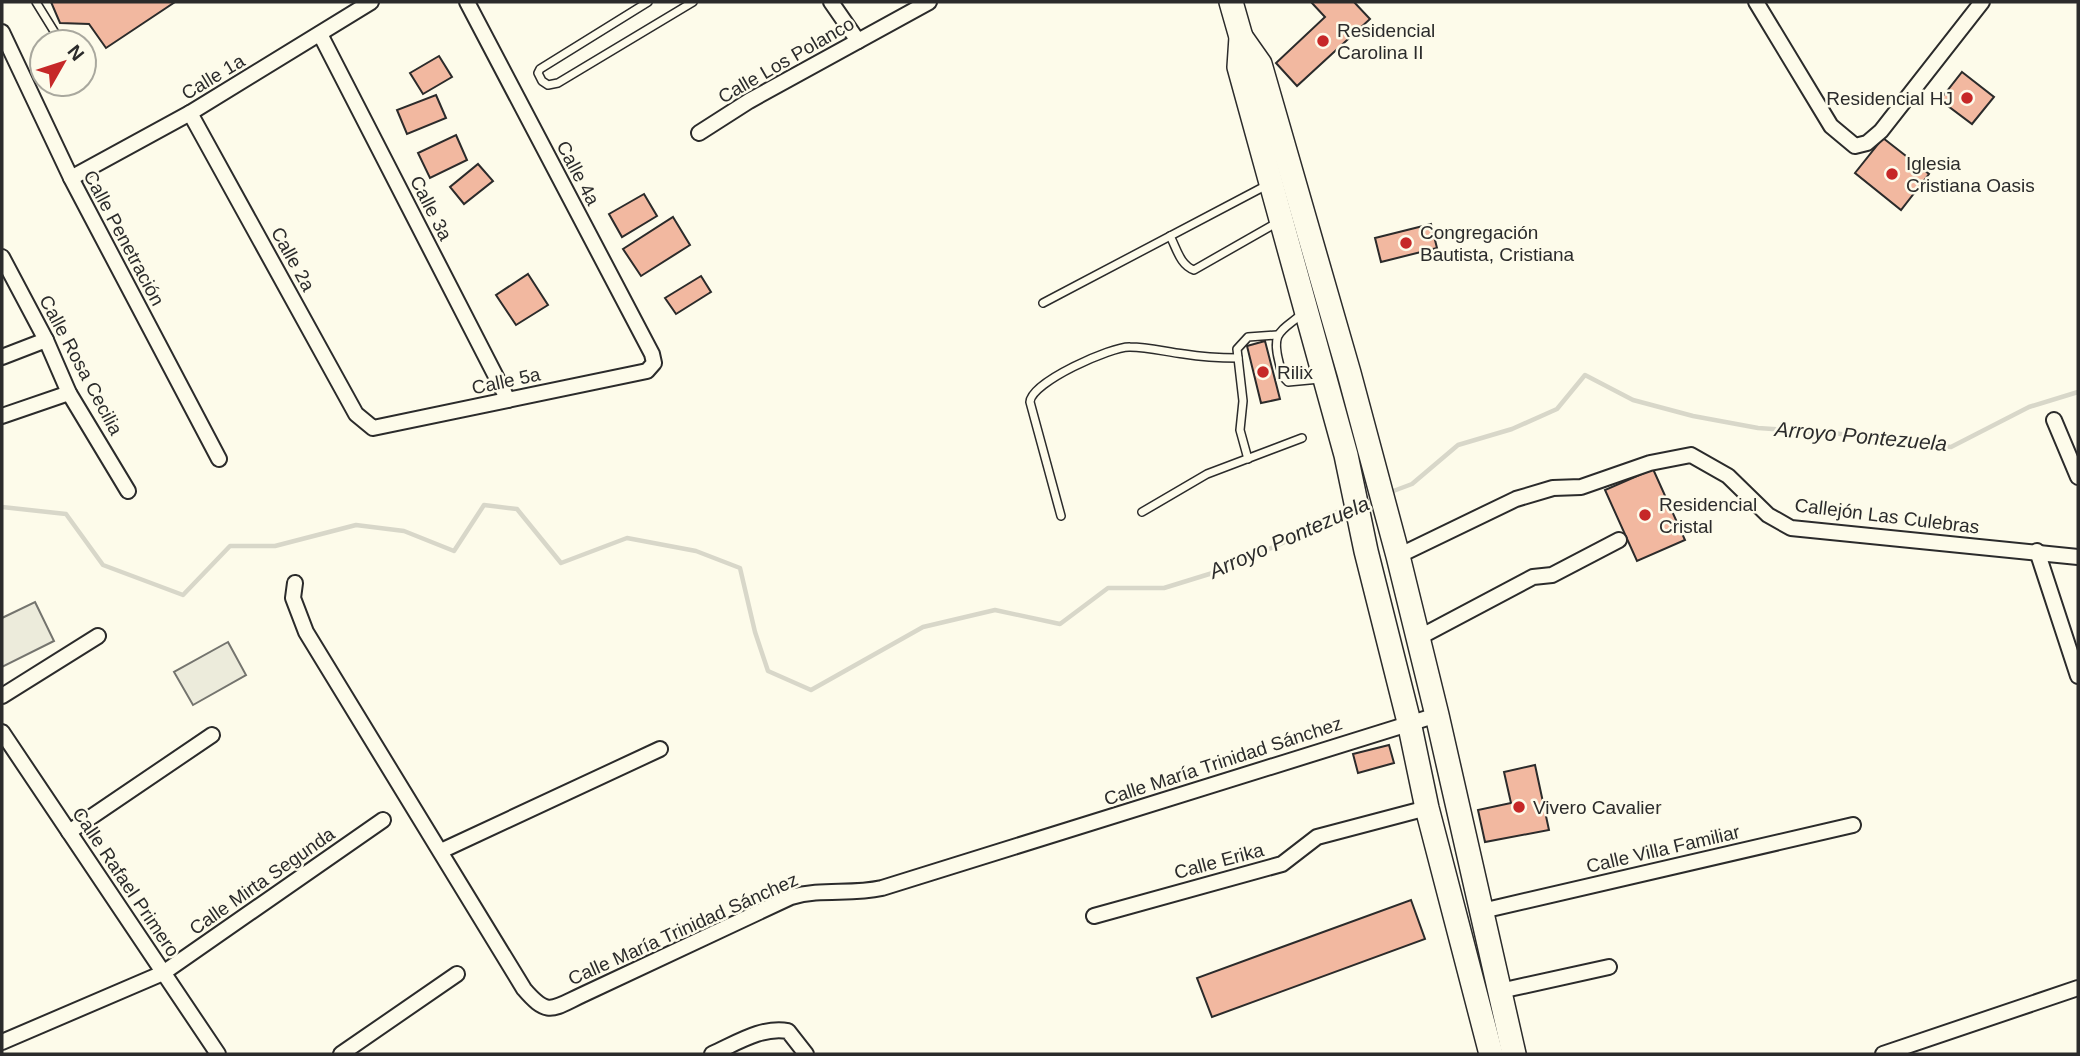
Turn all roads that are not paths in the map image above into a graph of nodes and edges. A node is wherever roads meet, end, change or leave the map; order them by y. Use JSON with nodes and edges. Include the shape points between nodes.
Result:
{"nodes":[{"id":1,"x":36,"y":2,"type":"edge"},
{"id":2,"x":371,"y":2,"type":"edge"},
{"id":3,"x":467,"y":2,"type":"edge"},
{"id":4,"x":648,"y":2,"type":"edge"},
{"id":5,"x":693,"y":2,"type":"edge"},
{"id":6,"x":831,"y":2,"type":"edge"},
{"id":7,"x":929,"y":2,"type":"edge"},
{"id":8,"x":1756,"y":2,"type":"edge"},
{"id":9,"x":1982,"y":2,"type":"edge"},
{"id":10,"x":1236,"y":5,"type":"edge"},
{"id":11,"x":52,"y":28,"type":"edge"},
{"id":12,"x":2,"y":32,"type":"edge"},
{"id":13,"x":320,"y":34,"type":"junction"},
{"id":14,"x":1241,"y":37,"type":"junction"},
{"id":15,"x":858,"y":41,"type":"junction"},
{"id":16,"x":190,"y":113,"type":"junction"},
{"id":17,"x":699,"y":133,"type":"dead end"},
{"id":18,"x":71,"y":178,"type":"junction"},
{"id":19,"x":1272,"y":183,"type":"junction"},
{"id":20,"x":1281,"y":221,"type":"junction"},
{"id":21,"x":1170,"y":236,"type":"junction"},
{"id":22,"x":2,"y":257,"type":"edge"},
{"id":23,"x":1043,"y":303,"type":"dead end"},
{"id":24,"x":1306,"y":310,"type":"junction"},
{"id":25,"x":1277,"y":335,"type":"junction"},
{"id":26,"x":46,"y":340,"type":"junction"},
{"id":27,"x":2,"y":357,"type":"edge"},
{"id":28,"x":1238,"y":358,"type":"junction"},
{"id":29,"x":654,"y":363,"type":"joint"},
{"id":30,"x":1325,"y":378,"type":"junction"},
{"id":31,"x":69,"y":393,"type":"junction"},
{"id":32,"x":508,"y":400,"type":"junction"},
{"id":33,"x":2,"y":416,"type":"edge"},
{"id":34,"x":2054,"y":420,"type":"dead end"},
{"id":35,"x":364,"y":422,"type":"joint"},
{"id":36,"x":1302,"y":438,"type":"dead end"},
{"id":37,"x":219,"y":459,"type":"dead end"},
{"id":38,"x":1248,"y":459,"type":"junction"},
{"id":39,"x":2078,"y":477,"type":"edge"},
{"id":40,"x":128,"y":491,"type":"dead end"},
{"id":41,"x":1142,"y":513,"type":"dead end"},
{"id":42,"x":1061,"y":516,"type":"dead end"},
{"id":43,"x":1619,"y":540,"type":"dead end"},
{"id":44,"x":1396,"y":549,"type":"junction"},
{"id":45,"x":2037,"y":551,"type":"junction"},
{"id":46,"x":2078,"y":556,"type":"edge"},
{"id":47,"x":295,"y":583,"type":"dead end"},
{"id":48,"x":98,"y":636,"type":"dead end"},
{"id":49,"x":1418,"y":638,"type":"junction"},
{"id":50,"x":2078,"y":676,"type":"edge"},
{"id":51,"x":2,"y":696,"type":"edge"},
{"id":52,"x":1437,"y":715,"type":"junction"},
{"id":53,"x":1409,"y":722,"type":"junction"},
{"id":54,"x":2,"y":732,"type":"edge"},
{"id":55,"x":212,"y":734,"type":"dead end"},
{"id":56,"x":660,"y":750,"type":"dead end"},
{"id":57,"x":1427,"y":808,"type":"junction"},
{"id":58,"x":383,"y":820,"type":"dead end"},
{"id":59,"x":1853,"y":825,"type":"dead end"},
{"id":60,"x":69,"y":832,"type":"junction"},
{"id":61,"x":441,"y":851,"type":"junction"},
{"id":62,"x":1482,"y":911,"type":"junction"},
{"id":63,"x":1094,"y":916,"type":"dead end"},
{"id":64,"x":1609,"y":967,"type":"dead end"},
{"id":65,"x":163,"y":974,"type":"junction"},
{"id":66,"x":457,"y":974,"type":"dead end"},
{"id":67,"x":2078,"y":988,"type":"edge"},
{"id":68,"x":1500,"y":991,"type":"junction"},
{"id":69,"x":2,"y":1042,"type":"edge"},
{"id":70,"x":218,"y":1054,"type":"edge"},
{"id":71,"x":341,"y":1054,"type":"edge"},
{"id":72,"x":712,"y":1054,"type":"edge"},
{"id":73,"x":806,"y":1054,"type":"edge"},
{"id":74,"x":1491,"y":1054,"type":"edge"},
{"id":75,"x":1514,"y":1054,"type":"edge"},
{"id":76,"x":1882,"y":1054,"type":"edge"}],
"edges":[{"from":1,"to":11,"type":"lane"},
{"from":2,"to":13,"type":"street","name":"Calle 1a"},
{"from":3,"to":29,"type":"street","name":"Calle 4a"},
{"from":4,"to":5,"type":"lane","via":[[540,69],[542,81],[558,83]]},
{"from":6,"to":15,"type":"street"},
{"from":7,"to":15,"type":"street","name":"Calle Los Polanco"},
{"from":8,"to":9,"type":"street","via":[[1831,126],[1855,146],[1881,131]]},
{"from":10,"to":14,"type":"main road"},
{"from":12,"to":18,"type":"street","name":"Calle Penetración"},
{"from":13,"to":16,"type":"street","name":"Calle 1a"},
{"from":13,"to":32,"type":"street","name":"Calle 3a"},
{"from":14,"to":19,"type":"main road","via":[[1240,67]]},
{"from":14,"to":44,"type":"main road","via":[[1260,64]]},
{"from":15,"to":17,"type":"street","name":"Calle Los Polanco"},
{"from":16,"to":18,"type":"street","name":"Calle 1a"},
{"from":16,"to":35,"type":"street","name":"Calle 2a"},
{"from":18,"to":37,"type":"street","name":"Calle Penetración"},
{"from":19,"to":20,"type":"main road"},
{"from":19,"to":21,"type":"lane"},
{"from":20,"to":21,"type":"lane","via":[[1195,270],[1181,260]]},
{"from":20,"to":24,"type":"main road"},
{"from":21,"to":23,"type":"lane"},
{"from":22,"to":26,"type":"street","name":"Calle Rosa Cecilia"},
{"from":24,"to":25,"type":"lane"},
{"from":24,"to":30,"type":"main road"},
{"from":25,"to":28,"type":"lane","via":[[1248,337],[1237,349]]},
{"from":25,"to":30,"type":"lane","via":[[1275,347],[1285,380],[1291,384]]},
{"from":26,"to":27,"type":"street"},
{"from":26,"to":31,"type":"street","name":"Calle Rosa Cecilia"},
{"from":28,"to":38,"type":"lane","via":[[1243,401],[1240,430]]},
{"from":28,"to":42,"type":"lane","via":[[1127,346],[1049,379],[1033,393],[1030,402]]},
{"from":29,"to":32,"type":"street","name":"Calle 5a","via":[[647,371]]},
{"from":30,"to":53,"type":"main road"},
{"from":31,"to":33,"type":"street"},
{"from":31,"to":40,"type":"street","name":"Calle Rosa Cecilia"},
{"from":32,"to":35,"type":"street","name":"Calle 5a","via":[[373,428]]},
{"from":34,"to":39,"type":"street"},
{"from":36,"to":38,"type":"lane"},
{"from":38,"to":41,"type":"lane","via":[[1207,474]]},
{"from":43,"to":49,"type":"street","via":[[1552,575],[1533,577]]},
{"from":44,"to":45,"type":"street","name":"Callejón Las Culebras","via":[[1516,499],[1553,488],[1581,487],[1650,463],[1691,455],[1728,476],[1768,515],[1791,528]]},
{"from":44,"to":49,"type":"main road"},
{"from":45,"to":46,"type":"street","name":"Callejón Las Culebras"},
{"from":45,"to":50,"type":"street"},
{"from":47,"to":61,"type":"street","name":"Calle María Trinidad Sánchez","via":[[293,598],[306,632]]},
{"from":48,"to":51,"type":"street"},
{"from":49,"to":52,"type":"main road"},
{"from":52,"to":53,"type":"street","name":"Calle María Trinidad Sánchez"},
{"from":52,"to":62,"type":"main road"},
{"from":53,"to":57,"type":"main road"},
{"from":53,"to":61,"type":"street","name":"Calle María Trinidad Sánchez","via":[[882,888],[791,897],[548,1009],[524,989]]},
{"from":54,"to":60,"type":"street","name":"Calle Rafael Primero"},
{"from":55,"to":60,"type":"street"},
{"from":56,"to":61,"type":"street"},
{"from":57,"to":63,"type":"street","name":"Calle Erika","via":[[1317,837],[1282,864]]},
{"from":57,"to":74,"type":"main road"},
{"from":58,"to":65,"type":"street","name":"Calle Mirta Segunda"},
{"from":59,"to":62,"type":"street","name":"Calle Villa Familiar"},
{"from":60,"to":65,"type":"street","name":"Calle Rafael Primero"},
{"from":62,"to":68,"type":"main road"},
{"from":64,"to":68,"type":"street"},
{"from":65,"to":69,"type":"street","name":"Calle Mirta Segunda"},
{"from":65,"to":70,"type":"street","name":"Calle Rafael Primero"},
{"from":66,"to":71,"type":"street"},
{"from":67,"to":76,"type":"street"},
{"from":68,"to":75,"type":"main road"},
{"from":72,"to":73,"type":"street","via":[[776,1028],[788,1031]]}]}
